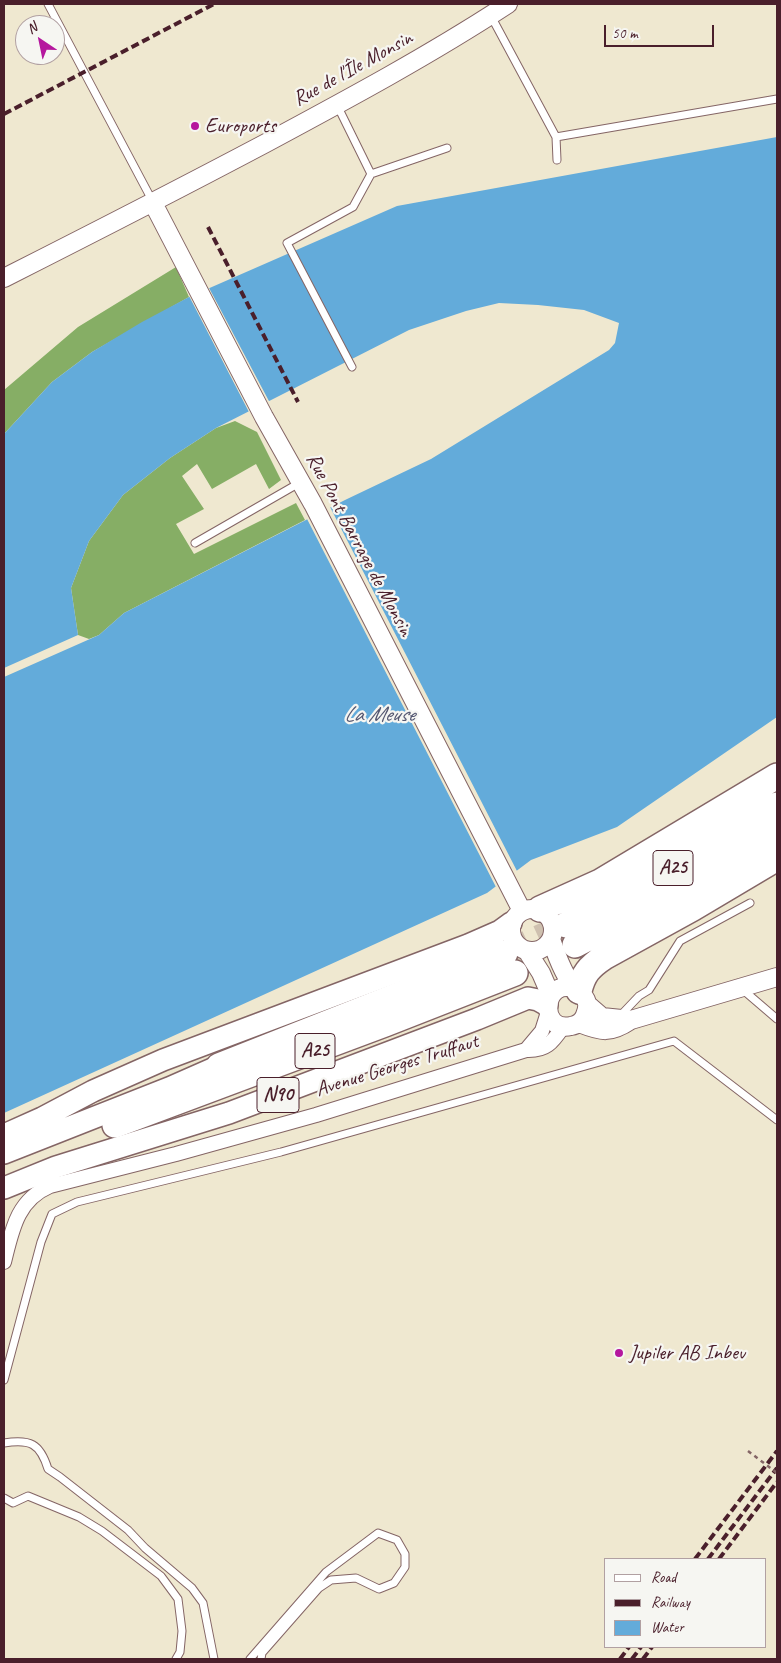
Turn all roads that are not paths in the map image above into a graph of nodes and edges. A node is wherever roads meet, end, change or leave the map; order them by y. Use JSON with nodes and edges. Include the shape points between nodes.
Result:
{"nodes":[{"id":1,"x":48,"y":4,"type":"edge"},
{"id":2,"x":508,"y":4,"type":"edge"},
{"id":3,"x":490,"y":15,"type":"junction"},
{"id":4,"x":777,"y":99,"type":"edge"},
{"id":5,"x":336,"y":105,"type":"junction"},
{"id":6,"x":556,"y":137,"type":"junction"},
{"id":7,"x":447,"y":148,"type":"dead end"},
{"id":8,"x":557,"y":160,"type":"dead end"},
{"id":9,"x":371,"y":174,"type":"junction"},
{"id":10,"x":153,"y":203,"type":"junction"},
{"id":11,"x":4,"y":278,"type":"edge"},
{"id":12,"x":352,"y":367,"type":"dead end"},
{"id":13,"x":301,"y":482,"type":"junction"},
{"id":14,"x":195,"y":542,"type":"dead end"},
{"id":15,"x":777,"y":776,"type":"edge"},
{"id":16,"x":777,"y":805,"type":"edge"},
{"id":17,"x":777,"y":832,"type":"edge"},
{"id":18,"x":777,"y":858,"type":"edge"},
{"id":19,"x":750,"y":903,"type":"dead end"},
{"id":20,"x":524,"y":914,"type":"junction"},
{"id":21,"x":564,"y":936,"type":"junction"},
{"id":22,"x":516,"y":959,"type":"junction"},
{"id":23,"x":777,"y":977,"type":"edge"},
{"id":24,"x":741,"y":988,"type":"junction"},
{"id":25,"x":580,"y":995,"type":"junction"},
{"id":26,"x":549,"y":1004,"type":"junction"},
{"id":27,"x":625,"y":1019,"type":"junction"},
{"id":28,"x":777,"y":1019,"type":"edge"},
{"id":29,"x":571,"y":1025,"type":"junction"},
{"id":30,"x":526,"y":1050,"type":"junction"},
{"id":31,"x":219,"y":1066,"type":"junction"},
{"id":32,"x":777,"y":1120,"type":"edge"},
{"id":33,"x":115,"y":1125,"type":"joint"},
{"id":34,"x":4,"y":1135,"type":"edge"},
{"id":35,"x":4,"y":1142,"type":"edge"},
{"id":36,"x":4,"y":1152,"type":"edge"},
{"id":37,"x":4,"y":1168,"type":"edge"},
{"id":38,"x":4,"y":1188,"type":"edge"},
{"id":39,"x":4,"y":1256,"type":"edge"},
{"id":40,"x":4,"y":1380,"type":"edge"},
{"id":41,"x":4,"y":1443,"type":"edge"},
{"id":42,"x":4,"y":1498,"type":"edge"},
{"id":43,"x":176,"y":1659,"type":"edge"},
{"id":44,"x":214,"y":1659,"type":"edge"},
{"id":45,"x":250,"y":1659,"type":"edge"},
{"id":46,"x":261,"y":1659,"type":"edge"}],
"edges":[{"from":1,"to":10,"type":"lane"},
{"from":2,"to":3,"type":"street","name":"Rue de l'Île Monsin"},
{"from":3,"to":5,"type":"street","name":"Rue de l'Île Monsin"},
{"from":3,"to":6,"type":"lane"},
{"from":4,"to":6,"type":"lane"},
{"from":5,"to":9,"type":"lane"},
{"from":5,"to":10,"type":"street","name":"Rue de l'Île Monsin"},
{"from":6,"to":8,"type":"lane"},
{"from":7,"to":9,"type":"lane"},
{"from":9,"to":12,"type":"lane","via":[[353,207],[287,243]]},
{"from":10,"to":11,"type":"street","name":"Rue de l'Île Monsin"},
{"from":10,"to":13,"type":"street","name":"Rue Pont Barrage de Monsin"},
{"from":13,"to":14,"type":"lane"},
{"from":13,"to":20,"type":"street","name":"Rue Pont Barrage de Monsin"},
{"from":15,"to":20,"type":"highway","number":"A25","via":[[600,882]]},
{"from":16,"to":21,"type":"highway","number":"A25","via":[[624,896]]},
{"from":17,"to":21,"type":"highway","number":"A25","via":[[638,912]]},
{"from":18,"to":25,"type":"highway","via":[[594,963],[585,974]]},
{"from":19,"to":27,"type":"lane","via":[[680,941],[649,990],[639,996]]},
{"from":20,"to":21,"type":"street","via":[[548,916],[553,928]]},
{"from":20,"to":22,"type":"street","via":[[511,936],[520,948]]},
{"from":20,"to":34,"type":"main road","via":[[500,931],[468,945],[163,1060]]},
{"from":21,"to":22,"type":"street"},
{"from":21,"to":25,"type":"street","via":[[559,961]]},
{"from":22,"to":26,"type":"street","via":[[541,973]]},
{"from":22,"to":31,"type":"highway","number":"A25"},
{"from":22,"to":33,"type":"highway","number":"A25","via":[[376,1028]]},
{"from":23,"to":24,"type":"street"},
{"from":24,"to":27,"type":"street"},
{"from":24,"to":28,"type":"lane"},
{"from":25,"to":26,"type":"street","via":[[565,987],[559,989]]},
{"from":25,"to":27,"type":"street","via":[[602,1017]]},
{"from":25,"to":29,"type":"street","via":[[585,1015]]},
{"from":26,"to":29,"type":"street","via":[[555,1022]]},
{"from":26,"to":30,"type":"street","via":[[542,1031]]},
{"from":26,"to":38,"type":"main road","number":"N90","via":[[528,998],[229,1113],[64,1164]]},
{"from":27,"to":29,"type":"street","via":[[618,1028],[610,1030]]},
{"from":29,"to":30,"type":"street","name":"Avenue Georges Truffaut","via":[[544,1048]]},
{"from":30,"to":39,"type":"street","name":"Avenue Georges Truffaut","via":[[316,1115],[50,1186],[40,1190],[24,1205]]},
{"from":31,"to":35,"type":"main road","via":[[166,1081]]},
{"from":31,"to":36,"type":"main road"},
{"from":32,"to":40,"type":"lane","via":[[674,1041],[281,1152],[77,1202],[52,1214],[41,1242]]},
{"from":33,"to":37,"type":"main road"},
{"from":41,"to":44,"type":"lane","via":[[21,1440],[32,1444],[44,1456],[48,1469],[128,1530],[192,1588],[203,1603]]},
{"from":42,"to":43,"type":"lane","via":[[13,1503],[28,1496],[78,1517],[162,1576],[178,1599],[182,1631]]},
{"from":45,"to":46,"type":"lane","via":[[326,1572],[378,1533],[396,1540],[405,1554],[405,1567],[394,1583],[379,1588],[356,1578],[332,1580],[319,1588],[262,1653]]}]}
